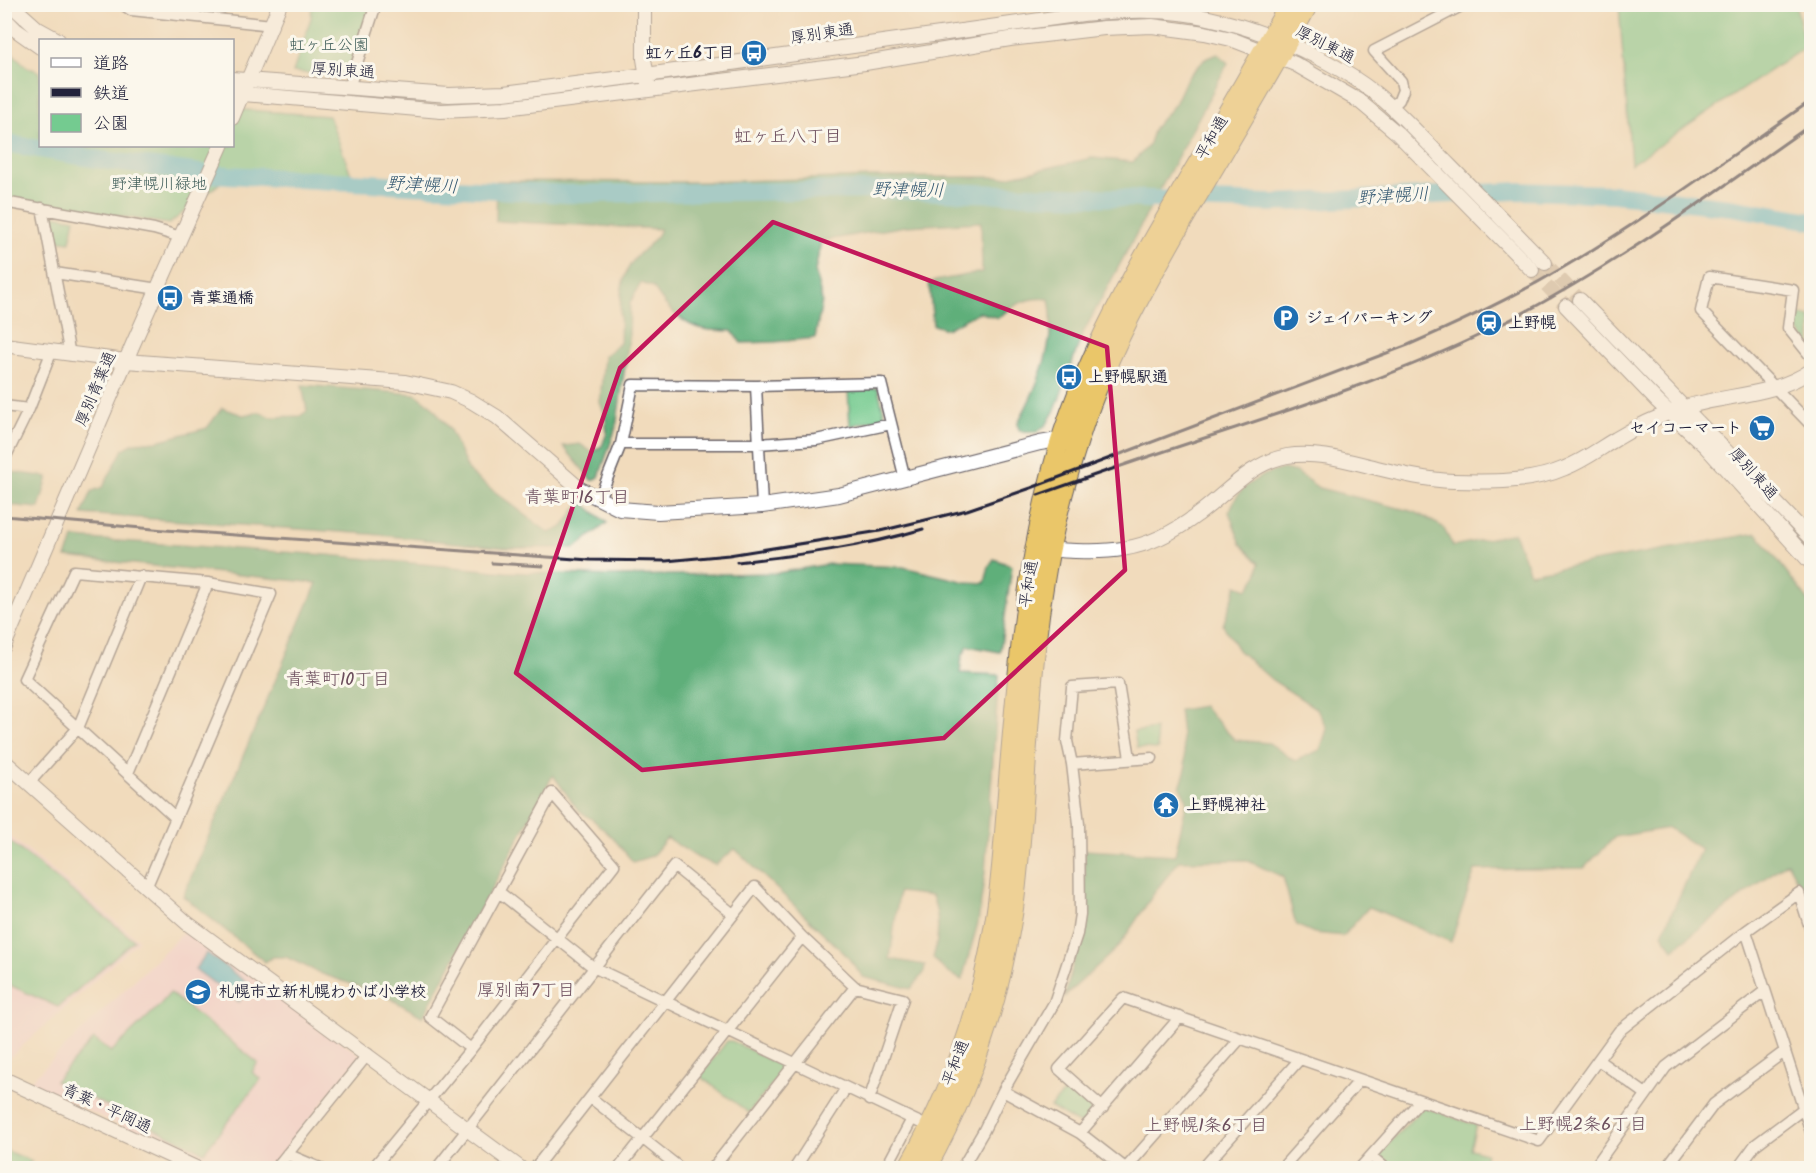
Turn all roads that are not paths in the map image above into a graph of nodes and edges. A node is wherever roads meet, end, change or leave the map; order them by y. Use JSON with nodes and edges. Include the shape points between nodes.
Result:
{"nodes":[{"id":1,"x":10,"y":4,"type":"edge"},
{"id":2,"x":122,"y":4,"type":"edge"},
{"id":3,"x":198,"y":4,"type":"edge"},
{"id":4,"x":280,"y":4,"type":"edge"},
{"id":5,"x":376,"y":4,"type":"edge"},
{"id":6,"x":644,"y":4,"type":"edge"},
{"id":7,"x":1289,"y":4,"type":"edge"},
{"id":8,"x":1309,"y":4,"type":"edge"},
{"id":9,"x":1465,"y":4,"type":"edge"},
{"id":10,"x":1153,"y":8,"type":"edge"},
{"id":11,"x":194,"y":16,"type":"junction"},
{"id":12,"x":4,"y":18,"type":"edge"},
{"id":13,"x":1008,"y":24,"type":"junction"},
{"id":14,"x":272,"y":25,"type":"junction"},
{"id":15,"x":1152,"y":27,"type":"junction"},
{"id":16,"x":56,"y":39,"type":"edge"},
{"id":17,"x":1010,"y":39,"type":"junction"},
{"id":18,"x":39,"y":46,"type":"edge"},
{"id":19,"x":1275,"y":47,"type":"junction"},
{"id":20,"x":234,"y":80,"type":"edge"},
{"id":21,"x":247,"y":81,"type":"junction"},
{"id":22,"x":648,"y":82,"type":"junction"},
{"id":23,"x":349,"y":88,"type":"junction"},
{"id":24,"x":237,"y":94,"type":"edge"},
{"id":25,"x":1392,"y":107,"type":"junction"},
{"id":26,"x":221,"y":147,"type":"edge"},
{"id":27,"x":4,"y":202,"type":"edge"},
{"id":28,"x":42,"y":208,"type":"junction"},
{"id":29,"x":180,"y":237,"type":"junction"},
{"id":30,"x":1545,"y":263,"type":"tunnel mouth"},
{"id":31,"x":1532,"y":270,"type":"tunnel mouth"},
{"id":32,"x":55,"y":273,"type":"junction"},
{"id":33,"x":158,"y":289,"type":"junction"},
{"id":34,"x":1580,"y":300,"type":"tunnel mouth"},
{"id":35,"x":1566,"y":306,"type":"tunnel mouth"},
{"id":36,"x":5,"y":343,"type":"edge"},
{"id":37,"x":51,"y":352,"type":"junction"},
{"id":38,"x":70,"y":355,"type":"junction"},
{"id":39,"x":1812,"y":358,"type":"edge"},
{"id":40,"x":126,"y":361,"type":"junction"},
{"id":41,"x":1812,"y":370,"type":"edge"},
{"id":42,"x":756,"y":387,"type":"junction"},
{"id":43,"x":1775,"y":388,"type":"junction"},
{"id":44,"x":4,"y":406,"type":"edge"},
{"id":45,"x":29,"y":409,"type":"junction"},
{"id":46,"x":1677,"y":410,"type":"junction"},
{"id":47,"x":891,"y":424,"type":"junction"},
{"id":48,"x":1812,"y":426,"type":"edge"},
{"id":49,"x":1080,"y":436,"type":"junction"},
{"id":50,"x":1061,"y":440,"type":"junction"},
{"id":51,"x":621,"y":444,"type":"junction"},
{"id":52,"x":758,"y":444,"type":"junction"},
{"id":53,"x":4,"y":460,"type":"edge"},
{"id":54,"x":905,"y":479,"type":"junction"},
{"id":55,"x":599,"y":499,"type":"junction"},
{"id":56,"x":762,"y":506,"type":"junction"},
{"id":57,"x":1812,"y":540,"type":"edge"},
{"id":58,"x":1042,"y":549,"type":"junction"},
{"id":59,"x":1812,"y":564,"type":"edge"},
{"id":60,"x":141,"y":576,"type":"junction"},
{"id":61,"x":208,"y":583,"type":"junction"},
{"id":62,"x":4,"y":646,"type":"edge"},
{"id":63,"x":78,"y":728,"type":"junction"},
{"id":64,"x":1130,"y":758,"type":"junction"},
{"id":65,"x":1152,"y":758,"type":"dead end"},
{"id":66,"x":4,"y":760,"type":"edge"},
{"id":67,"x":1072,"y":764,"type":"junction"},
{"id":68,"x":128,"y":772,"type":"junction"},
{"id":69,"x":29,"y":783,"type":"junction"},
{"id":70,"x":176,"y":818,"type":"junction"},
{"id":71,"x":146,"y":888,"type":"junction"},
{"id":72,"x":499,"y":892,"type":"junction"},
{"id":73,"x":733,"y":914,"type":"junction"},
{"id":74,"x":1746,"y":931,"type":"junction"},
{"id":75,"x":1812,"y":934,"type":"edge"},
{"id":76,"x":557,"y":937,"type":"junction"},
{"id":77,"x":802,"y":937,"type":"junction"},
{"id":78,"x":593,"y":967,"type":"junction"},
{"id":79,"x":855,"y":987,"type":"junction"},
{"id":80,"x":1765,"y":992,"type":"junction"},
{"id":81,"x":667,"y":1002,"type":"junction"},
{"id":82,"x":1180,"y":1017,"type":"junction"},
{"id":83,"x":728,"y":1031,"type":"junction"},
{"id":84,"x":1240,"y":1039,"type":"junction"},
{"id":85,"x":471,"y":1049,"type":"junction"},
{"id":86,"x":1784,"y":1052,"type":"junction"},
{"id":87,"x":368,"y":1054,"type":"junction"},
{"id":88,"x":1299,"y":1060,"type":"junction"},
{"id":89,"x":1598,"y":1060,"type":"junction"},
{"id":90,"x":794,"y":1064,"type":"junction"},
{"id":91,"x":4,"y":1079,"type":"edge"},
{"id":92,"x":1360,"y":1080,"type":"junction"},
{"id":93,"x":846,"y":1088,"type":"junction"},
{"id":94,"x":1003,"y":1091,"type":"junction"},
{"id":95,"x":1646,"y":1094,"type":"junction"},
{"id":96,"x":591,"y":1098,"type":"junction"},
{"id":97,"x":429,"y":1100,"type":"junction"},
{"id":98,"x":869,"y":1100,"type":"junction"},
{"id":99,"x":1420,"y":1101,"type":"junction"},
{"id":100,"x":1103,"y":1108,"type":"junction"},
{"id":101,"x":1803,"y":1109,"type":"junction"},
{"id":102,"x":912,"y":1119,"type":"junction"},
{"id":103,"x":929,"y":1127,"type":"junction"},
{"id":104,"x":469,"y":1130,"type":"junction"},
{"id":105,"x":1080,"y":1133,"type":"junction"},
{"id":106,"x":1812,"y":1135,"type":"edge"},
{"id":107,"x":642,"y":1139,"type":"junction"},
{"id":108,"x":287,"y":1154,"type":"junction"},
{"id":109,"x":1371,"y":1156,"type":"junction"},
{"id":110,"x":196,"y":1168,"type":"edge"},
{"id":111,"x":276,"y":1168,"type":"edge"},
{"id":112,"x":320,"y":1168,"type":"edge"},
{"id":113,"x":373,"y":1168,"type":"edge"},
{"id":114,"x":437,"y":1168,"type":"edge"},
{"id":115,"x":520,"y":1168,"type":"edge"},
{"id":116,"x":536,"y":1168,"type":"edge"},
{"id":117,"x":619,"y":1168,"type":"edge"},
{"id":118,"x":680,"y":1168,"type":"edge"},
{"id":119,"x":713,"y":1168,"type":"edge"},
{"id":120,"x":795,"y":1168,"type":"edge"},
{"id":121,"x":886,"y":1168,"type":"edge"},
{"id":122,"x":907,"y":1168,"type":"edge"},
{"id":123,"x":927,"y":1168,"type":"edge"},
{"id":124,"x":962,"y":1168,"type":"edge"},
{"id":125,"x":1126,"y":1168,"type":"edge"},
{"id":126,"x":1203,"y":1168,"type":"edge"},
{"id":127,"x":1282,"y":1168,"type":"edge"},
{"id":128,"x":1360,"y":1168,"type":"edge"},
{"id":129,"x":1385,"y":1168,"type":"edge"},
{"id":130,"x":1594,"y":1168,"type":"edge"},
{"id":131,"x":1666,"y":1168,"type":"edge"},
{"id":132,"x":1738,"y":1168,"type":"edge"}],
"edges":[{"from":1,"to":16,"type":"street","via":[[38,29]]},
{"from":2,"to":11,"type":"street","via":[[131,10]]},
{"from":3,"to":11,"type":"street"},
{"from":4,"to":14,"type":"street"},
{"from":5,"to":23,"type":"street"},
{"from":6,"to":22,"type":"street"},
{"from":7,"to":19,"type":"highway"},
{"from":8,"to":19,"type":"highway"},
{"from":9,"to":25,"type":"street","via":[[1374,51],[1401,81],[1403,90]]},
{"from":10,"to":13,"type":"street","name":"厚別東通"},
{"from":10,"to":15,"type":"street"},
{"from":10,"to":19,"type":"street","name":"厚別東通","via":[[1201,17]]},
{"from":11,"to":14,"type":"street"},
{"from":12,"to":18,"type":"street"},
{"from":13,"to":17,"type":"street"},
{"from":13,"to":22,"type":"street","name":"厚別東通"},
{"from":14,"to":21,"type":"street"},
{"from":15,"to":17,"type":"street","name":"厚別東通","via":[[1104,28]]},
{"from":15,"to":19,"type":"street","name":"厚別東通"},
{"from":17,"to":22,"type":"street","name":"厚別東通","via":[[865,63]]},
{"from":19,"to":25,"type":"street","name":"厚別東通","via":[[1305,50],[1346,73]]},
{"from":19,"to":31,"type":"street","name":"厚別東通","via":[[1359,101],[1397,133]]},
{"from":19,"to":49,"type":"highway","name":"平和通","via":[[1213,170],[1124,330]]},
{"from":19,"to":50,"type":"highway","name":"平和通","via":[[1193,171],[1124,290],[1079,387]]},
{"from":20,"to":21,"type":"street","name":"厚別東通"},
{"from":21,"to":23,"type":"street","name":"厚別東通"},
{"from":21,"to":24,"type":"street"},
{"from":22,"to":23,"type":"street","name":"厚別東通","via":[[449,95]]},
{"from":22,"to":24,"type":"street","name":"厚別東通","via":[[505,108],[441,111]]},
{"from":25,"to":30,"type":"street","name":"厚別東通"},
{"from":26,"to":29,"type":"street","name":"厚別青葉通"},
{"from":27,"to":28,"type":"street"},
{"from":28,"to":29,"type":"street"},
{"from":28,"to":32,"type":"street"},
{"from":29,"to":33,"type":"street","name":"厚別青葉通"},
{"from":32,"to":33,"type":"street"},
{"from":32,"to":38,"type":"street"},
{"from":33,"to":40,"type":"street","name":"厚別青葉通"},
{"from":34,"to":46,"type":"street","name":"厚別東通"},
{"from":35,"to":46,"type":"street","name":"厚別東通"},
{"from":36,"to":37,"type":"street"},
{"from":37,"to":38,"type":"street"},
{"from":37,"to":45,"type":"street"},
{"from":38,"to":40,"type":"street"},
{"from":39,"to":43,"type":"street","via":[[1788,328],[1793,290],[1709,277],[1701,311]]},
{"from":40,"to":55,"type":"street","via":[[405,382],[451,392],[497,417],[580,489]]},
{"from":40,"to":62,"type":"street","name":"厚別青葉通"},
{"from":41,"to":43,"type":"street"},
{"from":42,"to":47,"type":"street","via":[[881,383]]},
{"from":42,"to":51,"type":"street","via":[[633,385]]},
{"from":42,"to":52,"type":"street"},
{"from":43,"to":46,"type":"street"},
{"from":43,"to":48,"type":"street"},
{"from":44,"to":45,"type":"street"},
{"from":45,"to":53,"type":"street"},
{"from":46,"to":57,"type":"street","name":"厚別東通"},
{"from":46,"to":58,"type":"street","via":[[1636,428],[1564,469],[1521,479],[1440,480],[1325,456],[1286,456],[1251,471],[1198,515],[1155,540],[1114,551]]},
{"from":46,"to":59,"type":"street","name":"厚別東通"},
{"from":47,"to":52,"type":"street","via":[[816,440]]},
{"from":47,"to":54,"type":"street"},
{"from":49,"to":50,"type":"street"},
{"from":49,"to":58,"type":"highway","name":"平和通"},
{"from":50,"to":54,"type":"street"},
{"from":50,"to":58,"type":"highway","name":"平和通","via":[[1047,485]]},
{"from":51,"to":52,"type":"street"},
{"from":51,"to":55,"type":"street"},
{"from":52,"to":56,"type":"street"},
{"from":54,"to":56,"type":"street","via":[[839,495]]},
{"from":55,"to":56,"type":"street","via":[[620,509],[658,512]]},
{"from":58,"to":103,"type":"highway","name":"平和通","via":[[1019,650],[993,929],[961,1053]]},
{"from":58,"to":123,"type":"highway","name":"平和通","via":[[1012,922],[986,1031],[964,1092]]},
{"from":60,"to":61,"type":"street"},
{"from":60,"to":63,"type":"street"},
{"from":60,"to":63,"type":"street","via":[[74,571],[24,680]]},
{"from":61,"to":68,"type":"street"},
{"from":61,"to":70,"type":"street","via":[[271,594]]},
{"from":63,"to":68,"type":"street"},
{"from":63,"to":69,"type":"street"},
{"from":64,"to":65,"type":"street"},
{"from":64,"to":67,"type":"street"},
{"from":64,"to":67,"type":"street","via":[[1118,684],[1072,687],[1067,741]]},
{"from":66,"to":69,"type":"street"},
{"from":67,"to":94,"type":"street","via":[[1079,833],[1077,934],[1054,1003]]},
{"from":68,"to":70,"type":"street"},
{"from":69,"to":71,"type":"street"},
{"from":70,"to":71,"type":"street"},
{"from":71,"to":87,"type":"street","via":[[187,923]]},
{"from":72,"to":76,"type":"street"},
{"from":72,"to":76,"type":"street","via":[[552,793],[614,864]]},
{"from":72,"to":85,"type":"street","via":[[430,1017]]},
{"from":73,"to":77,"type":"street","via":[[755,887]]},
{"from":73,"to":78,"type":"street","via":[[674,866]]},
{"from":73,"to":81,"type":"street"},
{"from":74,"to":75,"type":"street","via":[[1799,893]]},
{"from":74,"to":80,"type":"street"},
{"from":74,"to":89,"type":"street","via":[[1619,1031]]},
{"from":76,"to":78,"type":"street"},
{"from":76,"to":85,"type":"street"},
{"from":77,"to":79,"type":"street"},
{"from":77,"to":83,"type":"street"},
{"from":78,"to":81,"type":"street"},
{"from":78,"to":104,"type":"street"},
{"from":79,"to":90,"type":"street"},
{"from":79,"to":98,"type":"street","via":[[903,999]]},
{"from":80,"to":86,"type":"street"},
{"from":80,"to":95,"type":"street","via":[[1666,1067]]},
{"from":81,"to":83,"type":"street"},
{"from":81,"to":96,"type":"street"},
{"from":82,"to":84,"type":"street"},
{"from":82,"to":100,"type":"street"},
{"from":82,"to":100,"type":"street","via":[[1123,998],[1059,1069]]},
{"from":83,"to":90,"type":"street"},
{"from":83,"to":107,"type":"street"},
{"from":84,"to":88,"type":"street"},
{"from":84,"to":125,"type":"street"},
{"from":85,"to":97,"type":"street"},
{"from":86,"to":101,"type":"street"},
{"from":86,"to":131,"type":"street","via":[[1714,1104]]},
{"from":87,"to":97,"type":"street"},
{"from":87,"to":108,"type":"street"},
{"from":88,"to":92,"type":"street"},
{"from":88,"to":126,"type":"street"},
{"from":89,"to":95,"type":"street"},
{"from":89,"to":99,"type":"street","via":[[1539,1141]]},
{"from":90,"to":93,"type":"street"},
{"from":90,"to":119,"type":"street"},
{"from":91,"to":110,"type":"street","name":"青葉・平岡通"},
{"from":92,"to":99,"type":"street"},
{"from":92,"to":127,"type":"street"},
{"from":93,"to":98,"type":"street"},
{"from":93,"to":120,"type":"street"},
{"from":94,"to":105,"type":"street"},
{"from":94,"to":124,"type":"street"},
{"from":95,"to":130,"type":"street"},
{"from":96,"to":107,"type":"street"},
{"from":96,"to":116,"type":"street"},
{"from":97,"to":104,"type":"street"},
{"from":97,"to":113,"type":"street"},
{"from":98,"to":102,"type":"street"},
{"from":99,"to":109,"type":"street"},
{"from":100,"to":105,"type":"street"},
{"from":101,"to":106,"type":"street"},
{"from":101,"to":132,"type":"street","via":[[1755,1145]]},
{"from":102,"to":103,"type":"street"},
{"from":102,"to":121,"type":"street"},
{"from":103,"to":122,"type":"highway","name":"平和通"},
{"from":104,"to":114,"type":"street"},
{"from":104,"to":115,"type":"street"},
{"from":105,"to":125,"type":"street"},
{"from":107,"to":117,"type":"street"},
{"from":107,"to":118,"type":"street"},
{"from":108,"to":111,"type":"street"},
{"from":108,"to":112,"type":"street"},
{"from":109,"to":128,"type":"street"},
{"from":109,"to":129,"type":"street"}]}
